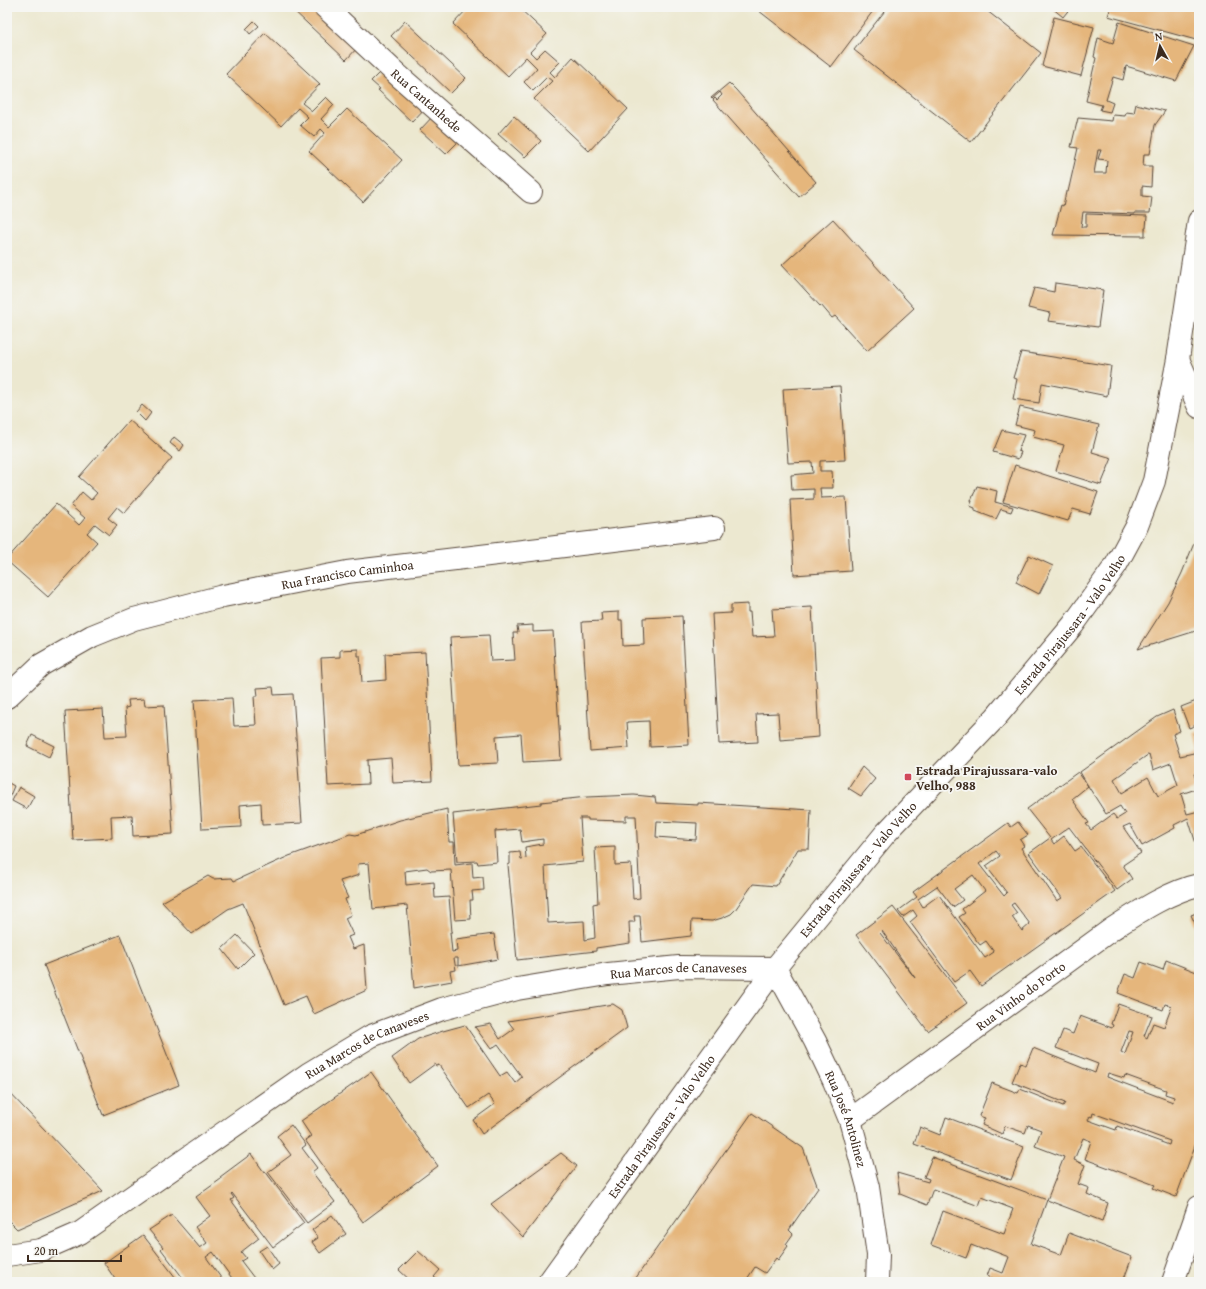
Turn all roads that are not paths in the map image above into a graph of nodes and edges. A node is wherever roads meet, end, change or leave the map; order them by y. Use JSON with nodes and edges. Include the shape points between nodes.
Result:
{"nodes":[{"id":1,"x":325,"y":7,"type":"edge"},
{"id":2,"x":531,"y":192,"type":"dead end"},
{"id":3,"x":1199,"y":221,"type":"edge"},
{"id":4,"x":1178,"y":359,"type":"junction"},
{"id":5,"x":1199,"y":407,"type":"edge"},
{"id":6,"x":714,"y":528,"type":"dead end"},
{"id":7,"x":7,"y":697,"type":"edge"},
{"id":8,"x":1199,"y":884,"type":"edge"},
{"id":9,"x":775,"y":968,"type":"junction"},
{"id":10,"x":850,"y":1120,"type":"junction"},
{"id":11,"x":1199,"y":1207,"type":"edge"},
{"id":12,"x":7,"y":1256,"type":"edge"},
{"id":13,"x":549,"y":1282,"type":"edge"},
{"id":14,"x":877,"y":1282,"type":"edge"},
{"id":15,"x":1173,"y":1282,"type":"edge"}],
"edges":[{"from":1,"to":2,"type":"street","name":"Rua Cantanhede"},
{"from":3,"to":4,"type":"street","name":"Estrada Pirajussara - Valo Velho"},
{"from":4,"to":5,"type":"street"},
{"from":4,"to":9,"type":"street","name":"Estrada Pirajussara - Valo Velho","via":[[1154,481],[1137,526],[1116,565],[1073,625],[996,717],[885,834]]},
{"from":6,"to":7,"type":"street","name":"Rua Francisco Caminhoa","via":[[347,572],[223,596],[134,619],[92,636],[41,665]]},
{"from":8,"to":10,"type":"street","name":"Rua Vinho do Porto","via":[[1149,906],[1112,929]]},
{"from":9,"to":10,"type":"street","name":"Rua José Antolinez","via":[[815,1042]]},
{"from":9,"to":12,"type":"street","name":"Rua Marcos de Canaveses","via":[[680,967],[608,974],[517,989],[442,1009],[371,1036],[308,1074],[80,1233],[41,1250]]},
{"from":9,"to":13,"type":"street","name":"Estrada Pirajussara - Valo Velho"},
{"from":10,"to":14,"type":"street","name":"Rua José Antolinez","via":[[868,1187],[878,1255]]},
{"from":11,"to":15,"type":"street"}]}
